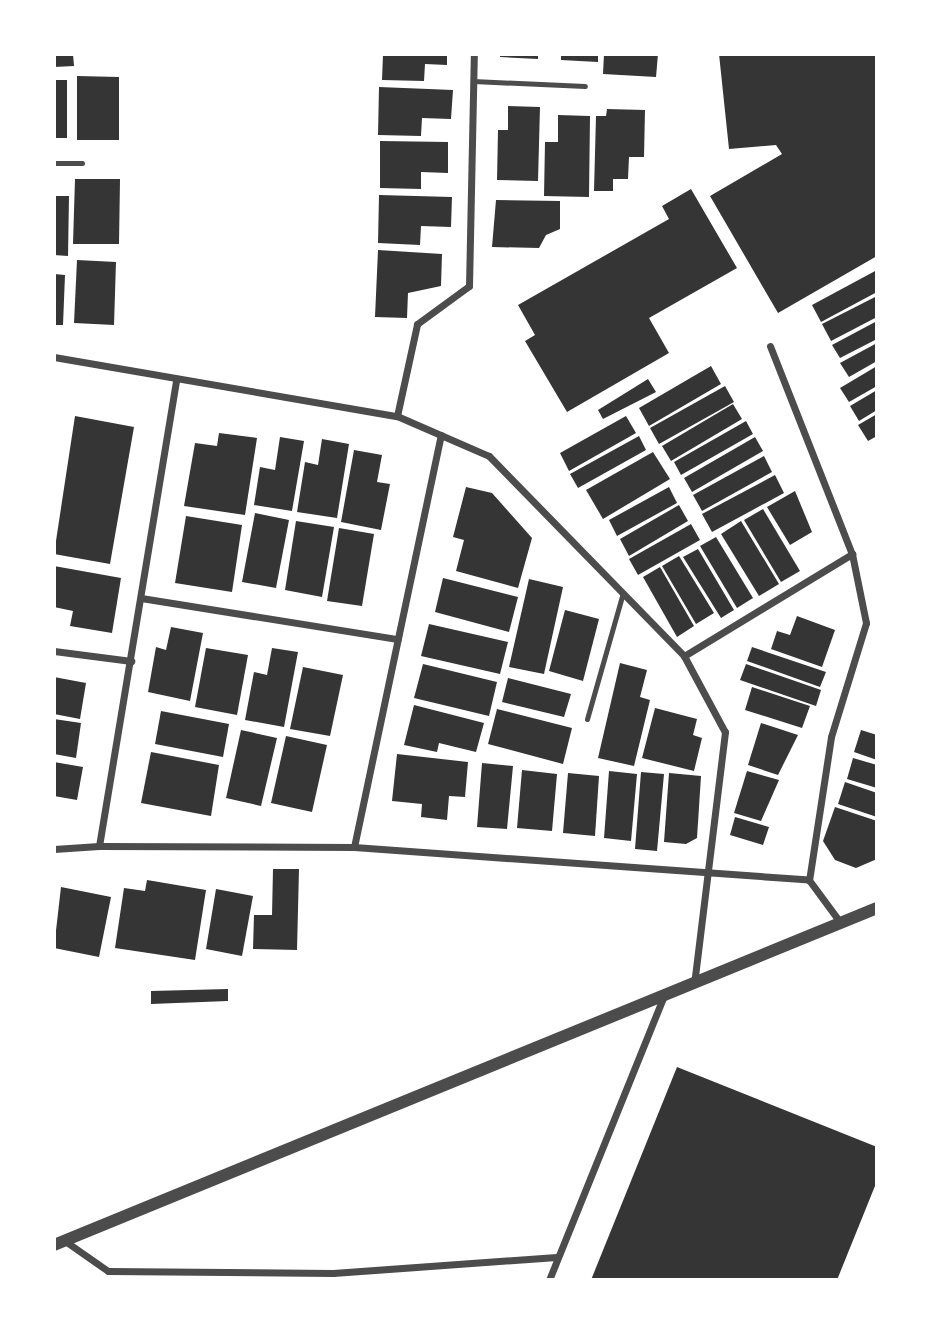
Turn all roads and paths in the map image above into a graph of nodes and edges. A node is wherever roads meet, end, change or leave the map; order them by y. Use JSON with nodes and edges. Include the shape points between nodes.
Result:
{"nodes":[{"id":1,"x":474,"y":54,"type":"edge"},
{"id":2,"x":473,"y":81,"type":"junction"},
{"id":3,"x":585,"y":86,"type":"dead end"},
{"id":4,"x":54,"y":163,"type":"edge"},
{"id":5,"x":82,"y":163,"type":"dead end"},
{"id":6,"x":770,"y":346,"type":"dead end"},
{"id":7,"x":54,"y":357,"type":"edge"},
{"id":8,"x":176,"y":381,"type":"junction"},
{"id":9,"x":397,"y":416,"type":"junction"},
{"id":10,"x":441,"y":435,"type":"junction"},
{"id":11,"x":852,"y":554,"type":"junction"},
{"id":12,"x":623,"y":593,"type":"junction"},
{"id":13,"x":141,"y":598,"type":"junction"},
{"id":14,"x":398,"y":639,"type":"junction"},
{"id":15,"x":54,"y":650,"type":"edge"},
{"id":16,"x":684,"y":656,"type":"junction"},
{"id":17,"x":131,"y":661,"type":"junction"},
{"id":18,"x":587,"y":719,"type":"dead end"},
{"id":19,"x":99,"y":846,"type":"junction"},
{"id":20,"x":354,"y":847,"type":"junction"},
{"id":21,"x":54,"y":849,"type":"edge"},
{"id":22,"x":709,"y":876,"type":"junction"},
{"id":23,"x":808,"y":880,"type":"junction"},
{"id":24,"x":877,"y":908,"type":"edge"},
{"id":25,"x":840,"y":922,"type":"junction"},
{"id":26,"x":694,"y":983,"type":"junction"},
{"id":27,"x":664,"y":995,"type":"junction"},
{"id":28,"x":59,"y":1243,"type":"edge"},
{"id":29,"x":556,"y":1257,"type":"junction"},
{"id":30,"x":333,"y":1277,"type":"edge"},
{"id":31,"x":549,"y":1280,"type":"edge"}],
"edges":[{"from":1,"to":2,"type":"street"},
{"from":2,"to":3,"type":"lane"},
{"from":2,"to":9,"type":"street","via":[[469,286],[417,324]]},
{"from":4,"to":5,"type":"lane"},
{"from":6,"to":11,"type":"street"},
{"from":7,"to":8,"type":"street"},
{"from":8,"to":9,"type":"street"},
{"from":8,"to":13,"type":"street"},
{"from":9,"to":10,"type":"street"},
{"from":10,"to":12,"type":"street","via":[[489,456]]},
{"from":10,"to":14,"type":"street"},
{"from":11,"to":16,"type":"street"},
{"from":11,"to":23,"type":"street","via":[[866,623],[831,737]]},
{"from":12,"to":16,"type":"street"},
{"from":12,"to":18,"type":"lane"},
{"from":13,"to":14,"type":"street"},
{"from":13,"to":17,"type":"street"},
{"from":14,"to":20,"type":"street"},
{"from":15,"to":17,"type":"street"},
{"from":16,"to":22,"type":"street","via":[[724,732]]},
{"from":17,"to":19,"type":"street"},
{"from":19,"to":20,"type":"street"},
{"from":19,"to":21,"type":"street"},
{"from":20,"to":22,"type":"street"},
{"from":22,"to":23,"type":"street"},
{"from":22,"to":26,"type":"street"},
{"from":23,"to":25,"type":"street"},
{"from":24,"to":25,"type":"street"},
{"from":25,"to":26,"type":"street"},
{"from":26,"to":27,"type":"street"},
{"from":27,"to":28,"type":"street"},
{"from":27,"to":29,"type":"street"},
{"from":28,"to":30,"type":"street","via":[[108,1271]]},
{"from":29,"to":30,"type":"street"},
{"from":29,"to":31,"type":"street"}]}
